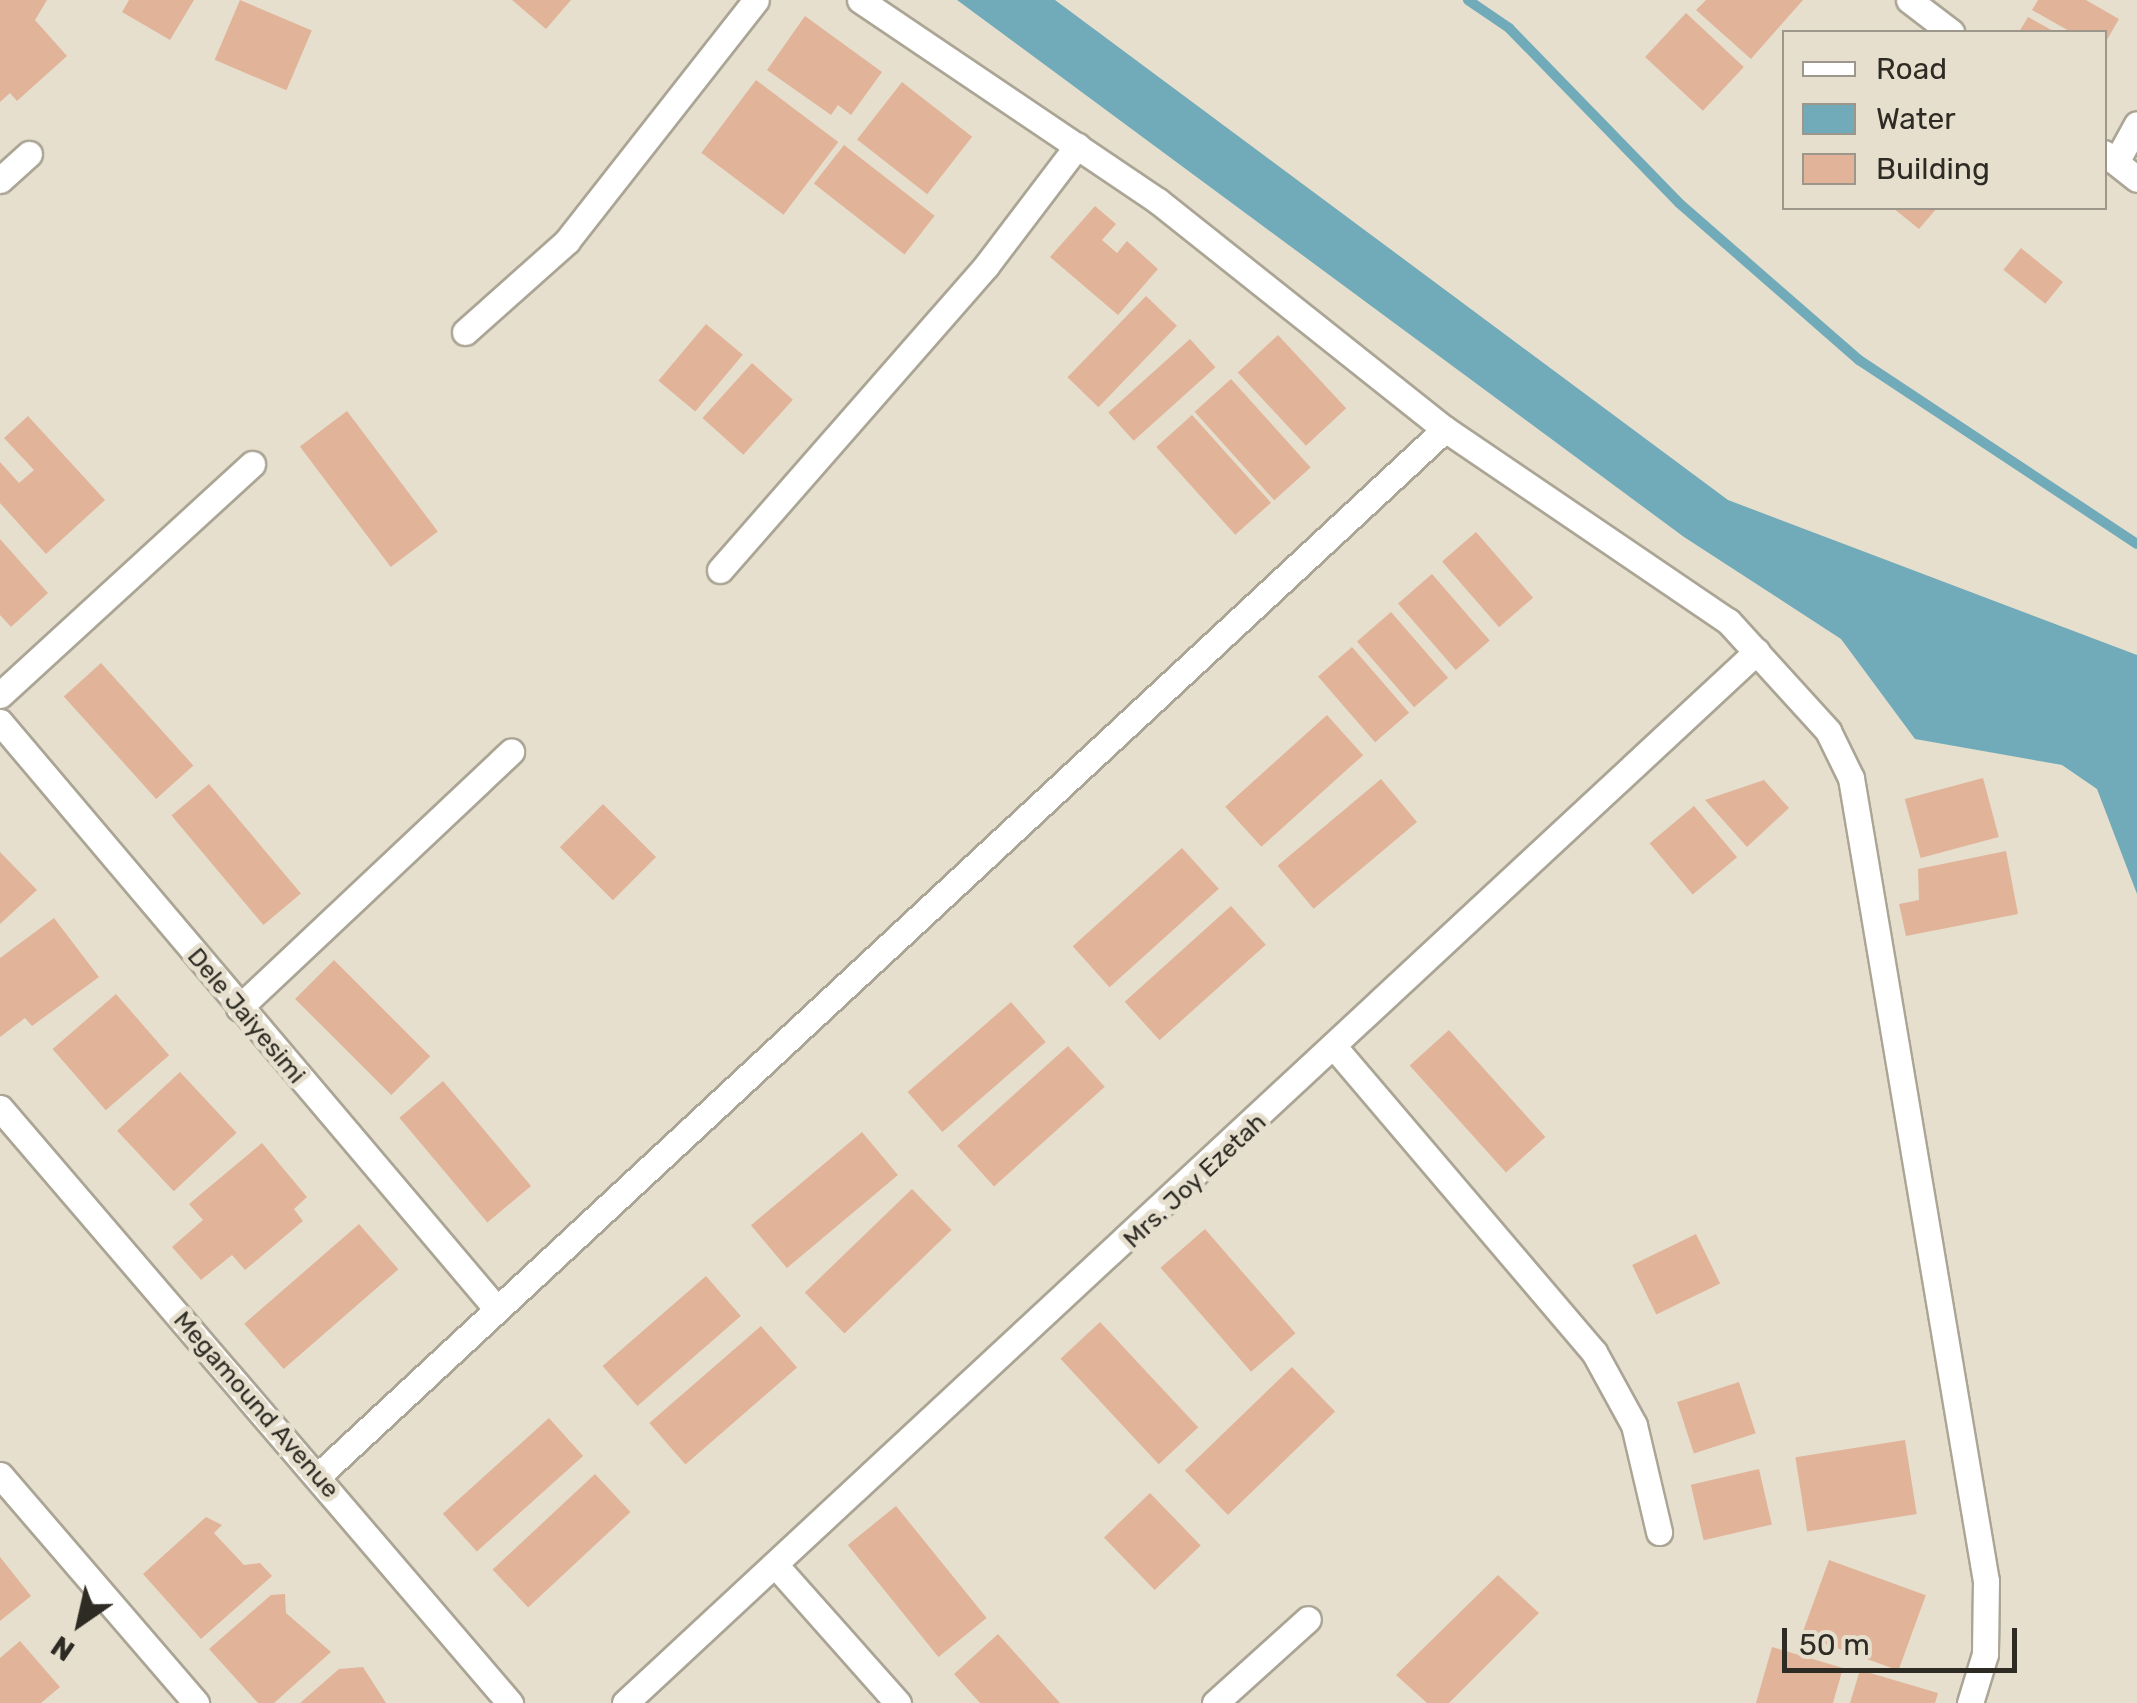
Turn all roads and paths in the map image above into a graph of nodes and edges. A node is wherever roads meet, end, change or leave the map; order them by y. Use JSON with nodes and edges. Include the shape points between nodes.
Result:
{"nodes":[{"id":1,"x":756,"y":0,"type":"edge"},
{"id":2,"x":860,"y":0,"type":"edge"},
{"id":3,"x":1909,"y":0,"type":"edge"},
{"id":4,"x":1948,"y":30,"type":"edge"},
{"id":5,"x":2137,"y":124,"type":"edge"},
{"id":6,"x":1077,"y":146,"type":"junction"},
{"id":7,"x":29,"y":154,"type":"dead end"},
{"id":8,"x":2110,"y":158,"type":"edge"},
{"id":9,"x":2137,"y":179,"type":"edge"},
{"id":10,"x":0,"y":180,"type":"edge"},
{"id":11,"x":465,"y":332,"type":"dead end"},
{"id":12,"x":1445,"y":430,"type":"junction"},
{"id":13,"x":252,"y":464,"type":"dead end"},
{"id":14,"x":720,"y":570,"type":"dead end"},
{"id":15,"x":1757,"y":650,"type":"junction"},
{"id":16,"x":0,"y":695,"type":"edge"},
{"id":17,"x":0,"y":722,"type":"edge"},
{"id":18,"x":511,"y":752,"type":"dead end"},
{"id":19,"x":238,"y":1008,"type":"junction"},
{"id":20,"x":1336,"y":1050,"type":"junction"},
{"id":21,"x":0,"y":1108,"type":"edge"},
{"id":22,"x":495,"y":1307,"type":"junction"},
{"id":23,"x":0,"y":1475,"type":"edge"},
{"id":24,"x":318,"y":1476,"type":"junction"},
{"id":25,"x":1659,"y":1532,"type":"dead end"},
{"id":26,"x":778,"y":1568,"type":"junction"},
{"id":27,"x":1308,"y":1619,"type":"dead end"},
{"id":28,"x":196,"y":1703,"type":"edge"},
{"id":29,"x":510,"y":1703,"type":"edge"},
{"id":30,"x":625,"y":1703,"type":"edge"},
{"id":31,"x":898,"y":1703,"type":"edge"},
{"id":32,"x":1214,"y":1703,"type":"edge"},
{"id":33,"x":1970,"y":1703,"type":"edge"}],
"edges":[{"from":1,"to":11,"type":"street","via":[[567,240]]},
{"from":2,"to":6,"type":"street"},
{"from":3,"to":4,"type":"street"},
{"from":5,"to":8,"type":"street"},
{"from":6,"to":12,"type":"street","via":[[1311,314]]},
{"from":6,"to":14,"type":"street","via":[[986,266]]},
{"from":7,"to":10,"type":"street"},
{"from":8,"to":9,"type":"street"},
{"from":12,"to":15,"type":"street"},
{"from":12,"to":22,"type":"street"},
{"from":13,"to":16,"type":"street"},
{"from":15,"to":20,"type":"street","name":"Mrs. Joy Ezetah"},
{"from":15,"to":33,"type":"street","via":[[1828,731],[1851,778],[1986,1581],[1985,1654]]},
{"from":17,"to":19,"type":"street","name":"Dele Jaiyesimi"},
{"from":18,"to":19,"type":"street"},
{"from":19,"to":22,"type":"street","name":"Dele Jaiyesimi"},
{"from":20,"to":25,"type":"street","via":[[1594,1352],[1634,1424]]},
{"from":20,"to":26,"type":"street","name":"Mrs. Joy Ezetah"},
{"from":21,"to":24,"type":"street","name":"Megamound Avenue"},
{"from":22,"to":24,"type":"street"},
{"from":23,"to":28,"type":"street"},
{"from":24,"to":29,"type":"street","name":"Megamound Avenue"},
{"from":26,"to":30,"type":"street","name":"Mrs. Joy Ezetah"},
{"from":26,"to":31,"type":"street"},
{"from":27,"to":32,"type":"street"}]}
